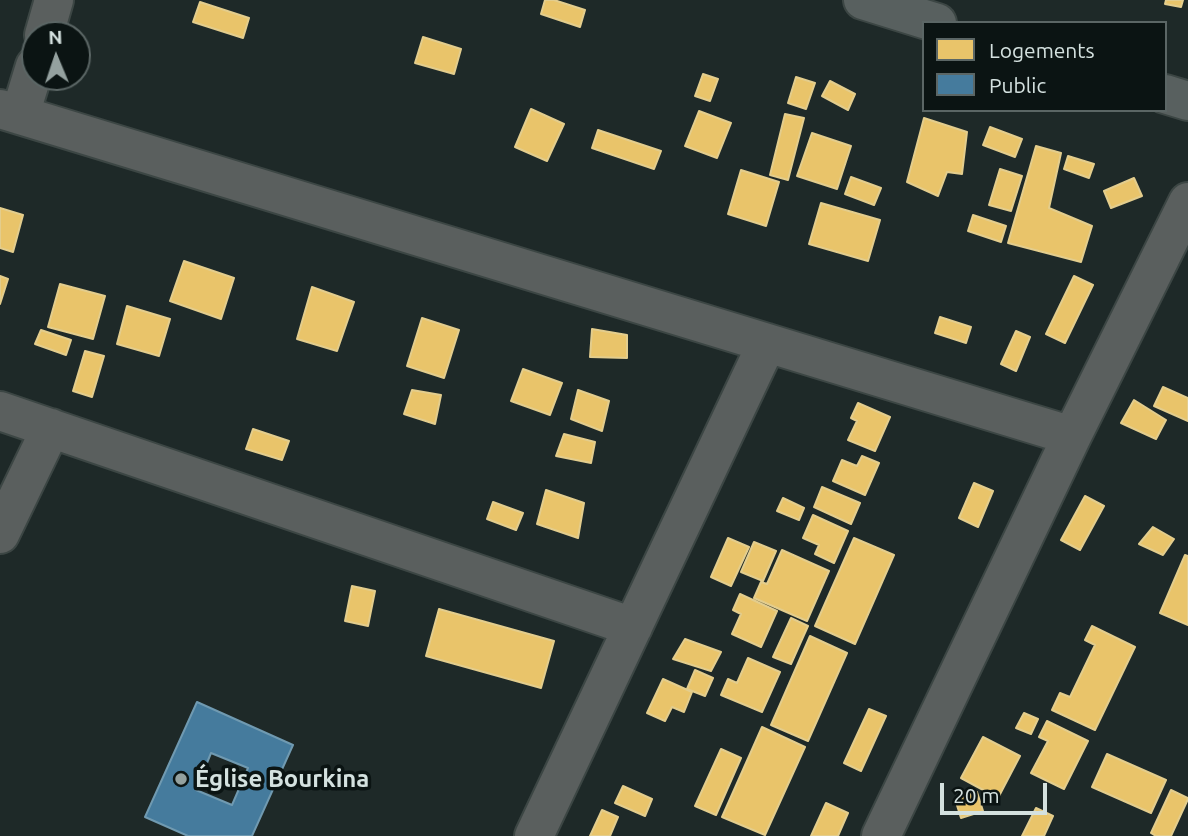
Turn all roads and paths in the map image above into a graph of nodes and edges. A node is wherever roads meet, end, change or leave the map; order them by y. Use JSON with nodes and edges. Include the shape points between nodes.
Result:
{"nodes":[{"id":1,"x":54,"y":0,"type":"edge"},
{"id":2,"x":863,"y":0,"type":"edge"},
{"id":3,"x":48,"y":21,"type":"edge"},
{"id":4,"x":931,"y":21,"type":"edge"},
{"id":5,"x":21,"y":91,"type":"edge"},
{"id":6,"x":1167,"y":95,"type":"edge"},
{"id":7,"x":1188,"y":101,"type":"edge"},
{"id":8,"x":10,"y":112,"type":"edge"},
{"id":9,"x":1188,"y":202,"type":"edge"},
{"id":10,"x":767,"y":344,"type":"junction"},
{"id":11,"x":0,"y":411,"type":"edge"},
{"id":12,"x":51,"y":428,"type":"junction"},
{"id":13,"x":1072,"y":436,"type":"junction"},
{"id":14,"x":0,"y":534,"type":"edge"},
{"id":15,"x":633,"y":628,"type":"junction"},
{"id":16,"x":886,"y":834,"type":"edge"},
{"id":17,"x":534,"y":836,"type":"edge"}],
"edges":[{"from":1,"to":3,"type":"street"},
{"from":2,"to":4,"type":"main road"},
{"from":5,"to":8,"type":"street"},
{"from":6,"to":7,"type":"main road"},
{"from":8,"to":10,"type":"street"},
{"from":9,"to":13,"type":"street"},
{"from":10,"to":13,"type":"street"},
{"from":10,"to":15,"type":"street"},
{"from":11,"to":12,"type":"street"},
{"from":12,"to":14,"type":"street"},
{"from":12,"to":15,"type":"street"},
{"from":13,"to":16,"type":"street"},
{"from":15,"to":17,"type":"street"}]}
